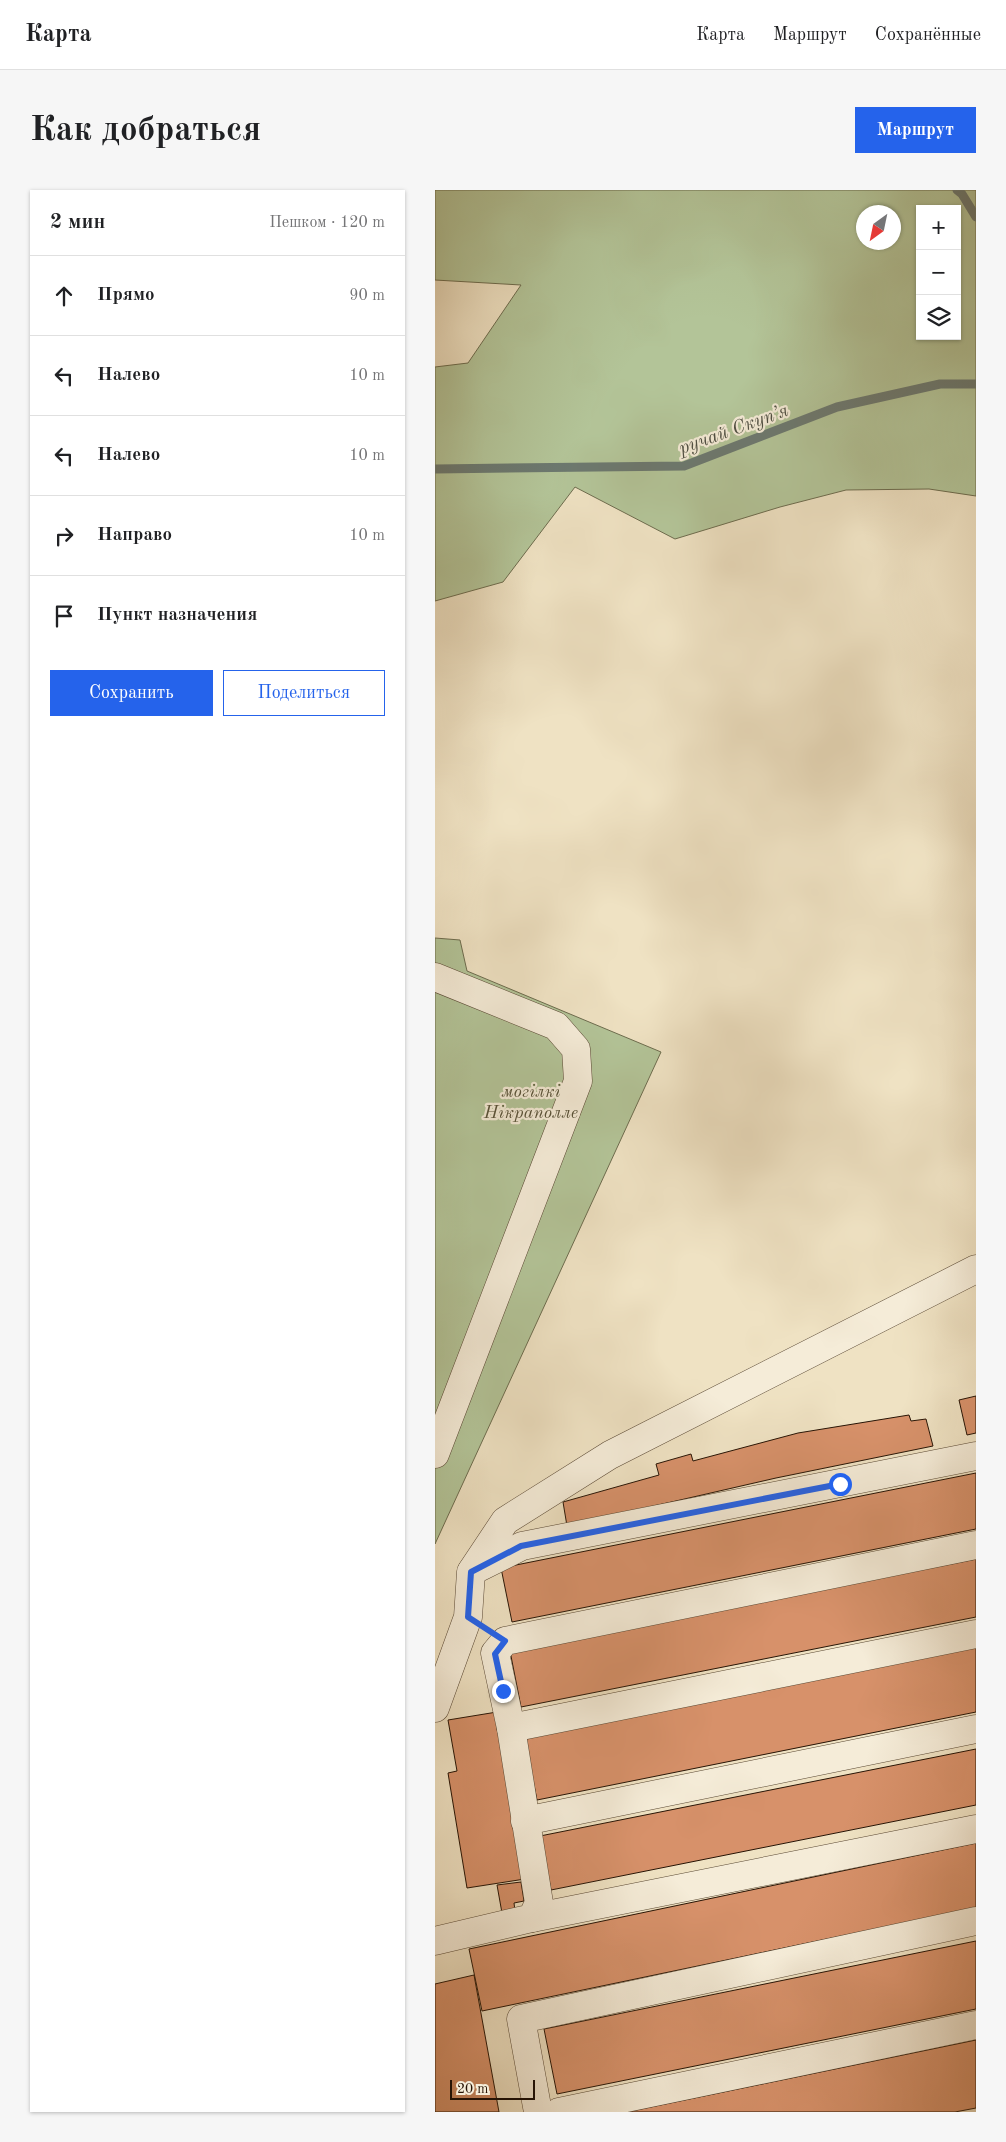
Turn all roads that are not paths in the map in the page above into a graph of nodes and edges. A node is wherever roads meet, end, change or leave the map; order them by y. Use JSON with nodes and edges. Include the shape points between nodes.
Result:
{"nodes":[{"id":1,"x":435,"y":977,"type":"edge"},
{"id":2,"x":976,"y":1269,"type":"edge"},
{"id":3,"x":435,"y":1454,"type":"edge"},
{"id":4,"x":976,"y":1456,"type":"edge"},
{"id":5,"x":976,"y":1545,"type":"edge"},
{"id":6,"x":471,"y":1572,"type":"junction"},
{"id":7,"x":468,"y":1617,"type":"junction"},
{"id":8,"x":976,"y":1634,"type":"edge"},
{"id":9,"x":505,"y":1641,"type":"junction"},
{"id":10,"x":435,"y":1708,"type":"edge"},
{"id":11,"x":511,"y":1728,"type":"junction"},
{"id":12,"x":976,"y":1729,"type":"edge"},
{"id":13,"x":525,"y":1821,"type":"junction"},
{"id":14,"x":976,"y":1829,"type":"edge"},
{"id":15,"x":532,"y":1918,"type":"junction"},
{"id":16,"x":976,"y":1921,"type":"edge"},
{"id":17,"x":435,"y":1941,"type":"edge"},
{"id":18,"x":976,"y":2025,"type":"edge"},
{"id":19,"x":538,"y":2112,"type":"edge"},
{"id":20,"x":559,"y":2112,"type":"edge"}],
"edges":[{"from":1,"to":3,"type":"lane","via":[[557,1026],[576,1049],[578,1081]]},
{"from":2,"to":6,"type":"lane","via":[[610,1455],[505,1521]]},
{"from":4,"to":6,"type":"lane","via":[[521,1546]]},
{"from":5,"to":9,"type":"lane"},
{"from":6,"to":7,"type":"lane"},
{"from":7,"to":9,"type":"lane"},
{"from":7,"to":10,"type":"lane"},
{"from":8,"to":11,"type":"lane"},
{"from":9,"to":11,"type":"lane","via":[[495,1654]]},
{"from":11,"to":13,"type":"lane"},
{"from":12,"to":13,"type":"lane"},
{"from":13,"to":15,"type":"lane","via":[[539,1902]]},
{"from":14,"to":15,"type":"lane"},
{"from":15,"to":17,"type":"lane"},
{"from":16,"to":19,"type":"lane","via":[[521,2019]]},
{"from":18,"to":20,"type":"lane"}]}
